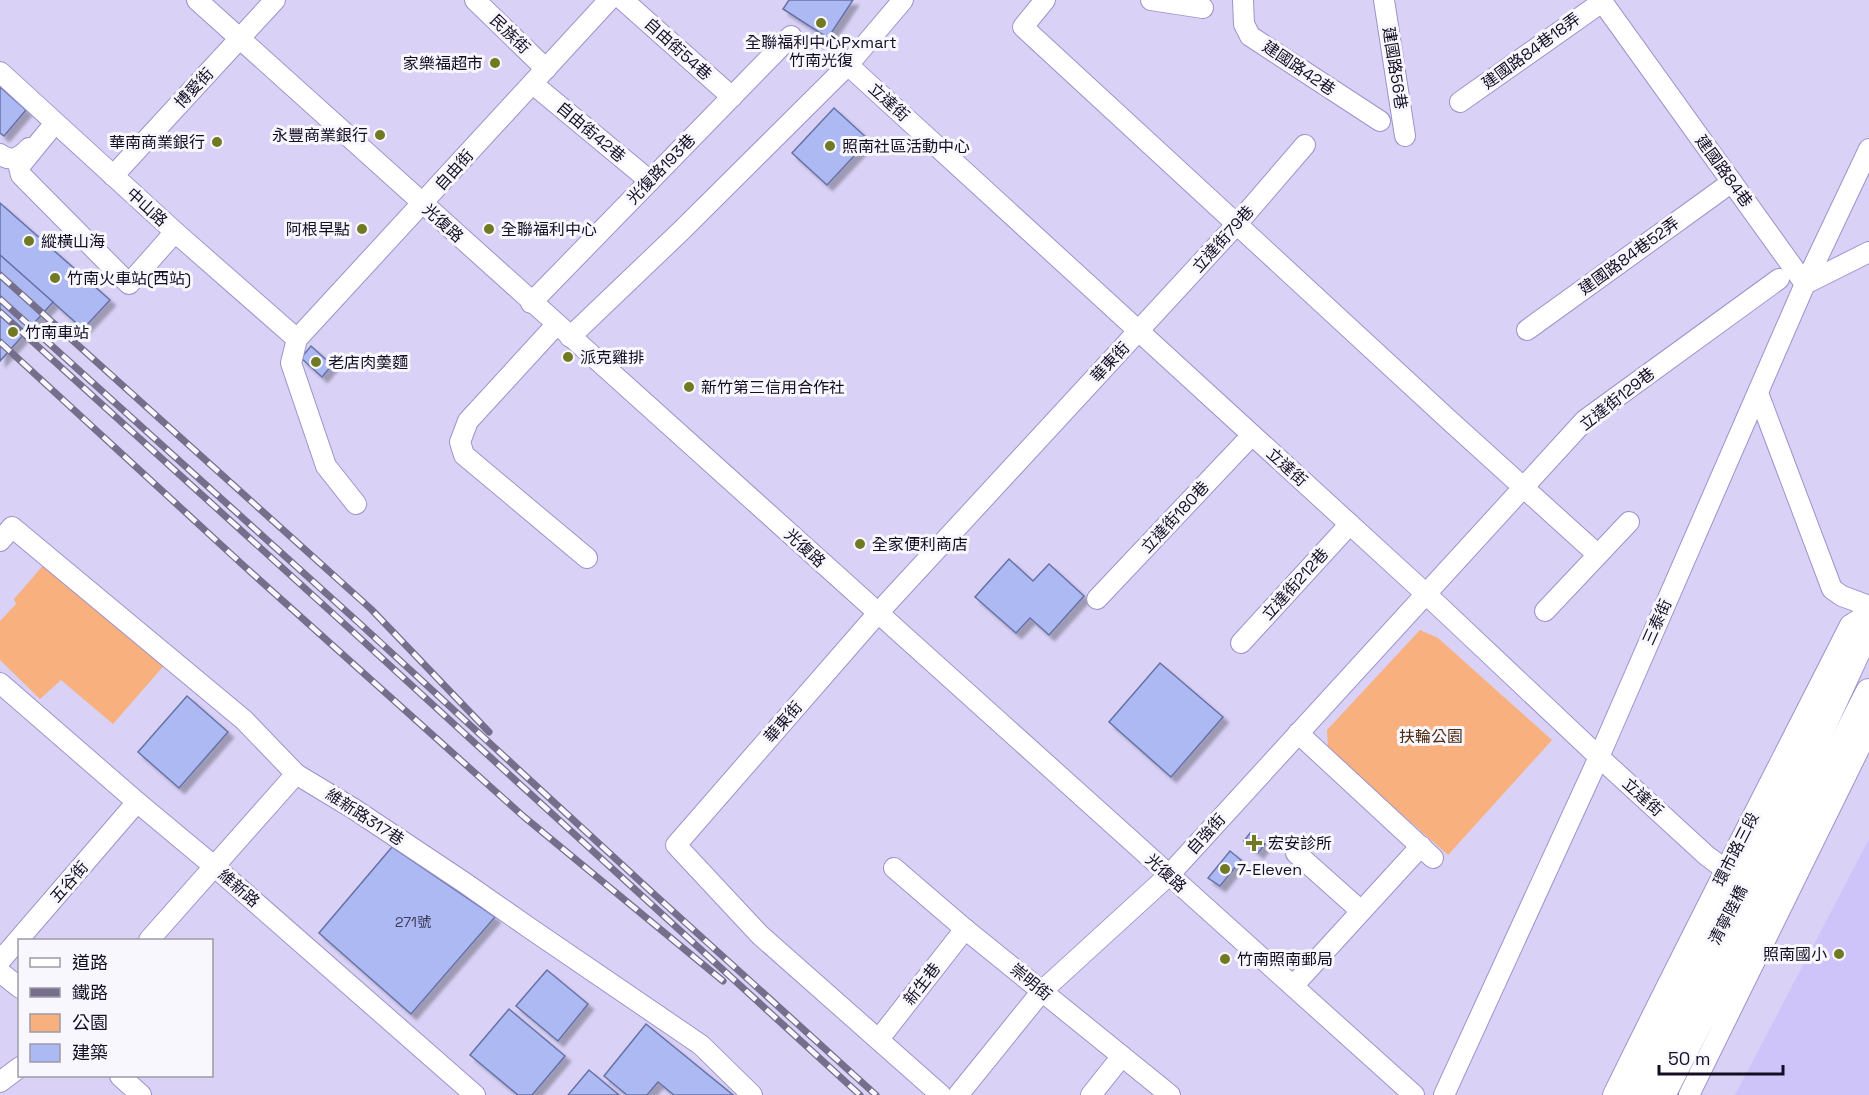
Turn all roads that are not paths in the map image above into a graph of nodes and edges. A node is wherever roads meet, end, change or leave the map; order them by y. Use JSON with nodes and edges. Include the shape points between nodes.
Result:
{"nodes":[{"id":1,"x":197,"y":0,"type":"edge"},
{"id":2,"x":275,"y":0,"type":"edge"},
{"id":3,"x":475,"y":0,"type":"edge"},
{"id":4,"x":609,"y":0,"type":"edge"},
{"id":5,"x":623,"y":0,"type":"edge"},
{"id":6,"x":903,"y":0,"type":"edge"},
{"id":7,"x":1045,"y":0,"type":"edge"},
{"id":8,"x":1151,"y":0,"type":"edge"},
{"id":9,"x":1243,"y":0,"type":"edge"},
{"id":10,"x":1384,"y":0,"type":"edge"},
{"id":11,"x":1601,"y":1,"type":"edge"},
{"id":12,"x":1203,"y":8,"type":"dead end"},
{"id":13,"x":791,"y":36,"type":"dead end"},
{"id":14,"x":239,"y":38,"type":"junction"},
{"id":15,"x":848,"y":64,"type":"junction"},
{"id":16,"x":546,"y":69,"type":"junction"},
{"id":17,"x":0,"y":72,"type":"edge"},
{"id":18,"x":533,"y":84,"type":"junction"},
{"id":19,"x":732,"y":97,"type":"junction"},
{"id":20,"x":1460,"y":102,"type":"dead end"},
{"id":21,"x":1380,"y":121,"type":"dead end"},
{"id":22,"x":53,"y":122,"type":"junction"},
{"id":23,"x":1405,"y":136,"type":"dead end"},
{"id":24,"x":1305,"y":145,"type":"dead end"},
{"id":25,"x":1869,"y":149,"type":"edge"},
{"id":26,"x":0,"y":154,"type":"edge"},
{"id":27,"x":0,"y":171,"type":"edge"},
{"id":28,"x":21,"y":175,"type":"junction"},
{"id":29,"x":113,"y":176,"type":"junction"},
{"id":30,"x":650,"y":181,"type":"junction"},
{"id":31,"x":1732,"y":182,"type":"junction"},
{"id":32,"x":422,"y":204,"type":"junction"},
{"id":33,"x":1237,"y":224,"type":"junction"},
{"id":34,"x":175,"y":232,"type":"junction"},
{"id":35,"x":1869,"y":252,"type":"edge"},
{"id":36,"x":1779,"y":279,"type":"dead end"},
{"id":37,"x":1806,"y":284,"type":"junction"},
{"id":38,"x":531,"y":303,"type":"junction"},
{"id":39,"x":1527,"y":330,"type":"dead end"},
{"id":40,"x":563,"y":331,"type":"junction"},
{"id":41,"x":1139,"y":331,"type":"junction"},
{"id":42,"x":297,"y":339,"type":"junction"},
{"id":43,"x":1758,"y":393,"type":"junction"},
{"id":44,"x":1252,"y":435,"type":"junction"},
{"id":45,"x":1523,"y":486,"type":"junction"},
{"id":46,"x":356,"y":504,"type":"dead end"},
{"id":47,"x":1629,"y":522,"type":"dead end"},
{"id":48,"x":1350,"y":524,"type":"junction"},
{"id":49,"x":0,"y":541,"type":"edge"},
{"id":50,"x":1598,"y":554,"type":"junction"},
{"id":51,"x":588,"y":558,"type":"dead end"},
{"id":52,"x":1425,"y":593,"type":"junction"},
{"id":53,"x":1097,"y":599,"type":"dead end"},
{"id":54,"x":1869,"y":606,"type":"edge"},
{"id":55,"x":1545,"y":611,"type":"dead end"},
{"id":56,"x":1869,"y":613,"type":"edge"},
{"id":57,"x":878,"y":614,"type":"junction"},
{"id":58,"x":1869,"y":626,"type":"edge"},
{"id":59,"x":1241,"y":643,"type":"dead end"},
{"id":60,"x":0,"y":683,"type":"edge"},
{"id":61,"x":1869,"y":692,"type":"edge"},
{"id":62,"x":1869,"y":729,"type":"edge"},
{"id":63,"x":1298,"y":733,"type":"junction"},
{"id":64,"x":1830,"y":740,"type":"junction"},
{"id":65,"x":1599,"y":757,"type":"junction"},
{"id":66,"x":296,"y":774,"type":"junction"},
{"id":67,"x":137,"y":802,"type":"junction"},
{"id":68,"x":1296,"y":853,"type":"dead end"},
{"id":69,"x":215,"y":867,"type":"junction"},
{"id":70,"x":894,"y":868,"type":"dead end"},
{"id":71,"x":1726,"y":870,"type":"junction"},
{"id":72,"x":1169,"y":875,"type":"junction"},
{"id":73,"x":1361,"y":911,"type":"junction"},
{"id":74,"x":965,"y":929,"type":"junction"},
{"id":75,"x":19,"y":939,"type":"edge"},
{"id":76,"x":150,"y":939,"type":"edge"},
{"id":77,"x":18,"y":940,"type":"edge"},
{"id":78,"x":0,"y":961,"type":"edge"},
{"id":79,"x":0,"y":972,"type":"edge"},
{"id":80,"x":18,"y":986,"type":"edge"},
{"id":81,"x":1293,"y":986,"type":"junction"},
{"id":82,"x":1042,"y":991,"type":"junction"},
{"id":83,"x":879,"y":1039,"type":"junction"},
{"id":84,"x":1122,"y":1056,"type":"junction"},
{"id":85,"x":18,"y":1068,"type":"edge"},
{"id":86,"x":121,"y":1077,"type":"edge"},
{"id":87,"x":0,"y":1082,"type":"edge"},
{"id":88,"x":141,"y":1095,"type":"edge"},
{"id":89,"x":475,"y":1095,"type":"edge"},
{"id":90,"x":752,"y":1095,"type":"edge"},
{"id":91,"x":941,"y":1095,"type":"edge"},
{"id":92,"x":958,"y":1095,"type":"edge"},
{"id":93,"x":1092,"y":1095,"type":"edge"},
{"id":94,"x":1170,"y":1095,"type":"edge"},
{"id":95,"x":1414,"y":1095,"type":"edge"},
{"id":96,"x":1444,"y":1095,"type":"edge"},
{"id":97,"x":1614,"y":1095,"type":"edge"},
{"id":98,"x":1637,"y":1095,"type":"edge"},
{"id":99,"x":1662,"y":1095,"type":"edge"},
{"id":100,"x":1689,"y":1095,"type":"edge"}],
"edges":[{"from":1,"to":14,"type":"street","name":"光復路"},
{"from":2,"to":14,"type":"street","name":"博愛街"},
{"from":3,"to":16,"type":"street","name":"民族街"},
{"from":4,"to":16,"type":"street","name":"自由街"},
{"from":5,"to":19,"type":"street","name":"自由街54巷"},
{"from":6,"to":15,"type":"street"},
{"from":7,"to":33,"type":"street","via":[[1023,27]]},
{"from":8,"to":12,"type":"street"},
{"from":9,"to":21,"type":"street","name":"建國路42巷","via":[[1244,24],[1250,36]]},
{"from":10,"to":23,"type":"street","name":"建國路56巷"},
{"from":11,"to":20,"type":"street","name":"建國路84巷18弄"},
{"from":11,"to":31,"type":"street","name":"建國路84巷"},
{"from":13,"to":19,"type":"street","name":"光復路193巷"},
{"from":14,"to":29,"type":"street","name":"博愛街"},
{"from":14,"to":32,"type":"street","name":"光復路"},
{"from":15,"to":40,"type":"street","via":[[681,231]]},
{"from":15,"to":41,"type":"street","name":"立達街"},
{"from":16,"to":18,"type":"street","name":"自由街"},
{"from":17,"to":22,"type":"street","name":"中山路"},
{"from":18,"to":30,"type":"street","name":"自由街42巷"},
{"from":18,"to":32,"type":"street","name":"自由街"},
{"from":19,"to":30,"type":"street","name":"光復路193巷"},
{"from":22,"to":26,"type":"street","via":[[23,154],[14,159]]},
{"from":22,"to":28,"type":"street","via":[[19,167]]},
{"from":22,"to":29,"type":"street","name":"中山路"},
{"from":24,"to":33,"type":"street","name":"立達街79巷"},
{"from":25,"to":37,"type":"street","name":"三泰街"},
{"from":27,"to":28,"type":"street"},
{"from":28,"to":34,"type":"street","via":[[129,284]]},
{"from":29,"to":34,"type":"street","name":"中山路"},
{"from":30,"to":38,"type":"street","name":"光復路193巷"},
{"from":31,"to":37,"type":"street","name":"建國路84巷"},
{"from":31,"to":39,"type":"street","name":"建國路84巷52弄"},
{"from":32,"to":38,"type":"street","name":"光復路"},
{"from":32,"to":42,"type":"street","name":"自由街"},
{"from":33,"to":41,"type":"street","name":"立達街79巷"},
{"from":33,"to":45,"type":"street"},
{"from":34,"to":42,"type":"street","name":"中山路"},
{"from":35,"to":37,"type":"street"},
{"from":36,"to":45,"type":"street","name":"立達街129巷","via":[[1585,420]]},
{"from":37,"to":43,"type":"street","name":"三泰街"},
{"from":38,"to":40,"type":"street","name":"光復路"},
{"from":40,"to":51,"type":"street","via":[[468,422],[460,442],[464,455]]},
{"from":40,"to":57,"type":"street","name":"光復路"},
{"from":41,"to":44,"type":"street","name":"立達街"},
{"from":41,"to":57,"type":"street","name":"華東街"},
{"from":42,"to":46,"type":"street","via":[[291,363],[326,466]]},
{"from":43,"to":54,"type":"street","via":[[1832,590]]},
{"from":43,"to":65,"type":"street","name":"三泰街"},
{"from":44,"to":48,"type":"street","name":"立達街"},
{"from":44,"to":53,"type":"street","name":"立達街180巷"},
{"from":45,"to":50,"type":"street"},
{"from":45,"to":52,"type":"street","name":"立達街129巷"},
{"from":47,"to":50,"type":"street"},
{"from":48,"to":52,"type":"street","name":"立達街"},
{"from":48,"to":59,"type":"street","name":"立達街212巷"},
{"from":49,"to":66,"type":"street","name":"維新路317巷","via":[[12,527],[244,720]]},
{"from":50,"to":55,"type":"street"},
{"from":52,"to":63,"type":"street","name":"自強街"},
{"from":52,"to":65,"type":"street","name":"立達街"},
{"from":56,"to":71,"type":"street","name":"環市路三段","via":[[1850,625]]},
{"from":57,"to":72,"type":"street","name":"光復路"},
{"from":57,"to":83,"type":"street","name":"華東街","via":[[676,845],[760,935]]},
{"from":58,"to":64,"type":"main road"},
{"from":60,"to":67,"type":"street","name":"維新路"},
{"from":61,"to":64,"type":"main road"},
{"from":62,"to":100,"type":"street"},
{"from":63,"to":72,"type":"street","name":"自強街"},
{"from":63,"to":73,"type":"street","via":[[1427,852]]},
{"from":64,"to":98,"type":"main road","name":"清寧陸橋"},
{"from":64,"to":99,"type":"main road","name":"清寧陸橋"},
{"from":65,"to":71,"type":"street","name":"立達街"},
{"from":65,"to":96,"type":"street","name":"三泰街"},
{"from":66,"to":69,"type":"street"},
{"from":66,"to":90,"type":"street","name":"維新路317巷","via":[[410,846],[701,1045]]},
{"from":67,"to":69,"type":"street","name":"維新路"},
{"from":67,"to":75,"type":"street","name":"五谷街"},
{"from":68,"to":73,"type":"street"},
{"from":69,"to":76,"type":"street"},
{"from":69,"to":89,"type":"street","name":"維新路"},
{"from":70,"to":74,"type":"street","name":"崇明街"},
{"from":71,"to":97,"type":"street","name":"環市路三段"},
{"from":72,"to":81,"type":"street","name":"光復路"},
{"from":72,"to":82,"type":"street","name":"自強街"},
{"from":73,"to":81,"type":"street"},
{"from":74,"to":82,"type":"street","name":"崇明街"},
{"from":74,"to":83,"type":"street","name":"新生巷"},
{"from":77,"to":78,"type":"street","name":"五谷街"},
{"from":79,"to":80,"type":"street"},
{"from":81,"to":95,"type":"street","name":"光復路"},
{"from":82,"to":84,"type":"street","name":"崇明街"},
{"from":82,"to":92,"type":"street","name":"自強街"},
{"from":83,"to":91,"type":"street","name":"華東街"},
{"from":84,"to":93,"type":"street"},
{"from":84,"to":94,"type":"street","name":"崇明街"},
{"from":85,"to":87,"type":"street"},
{"from":86,"to":88,"type":"street"}]}
